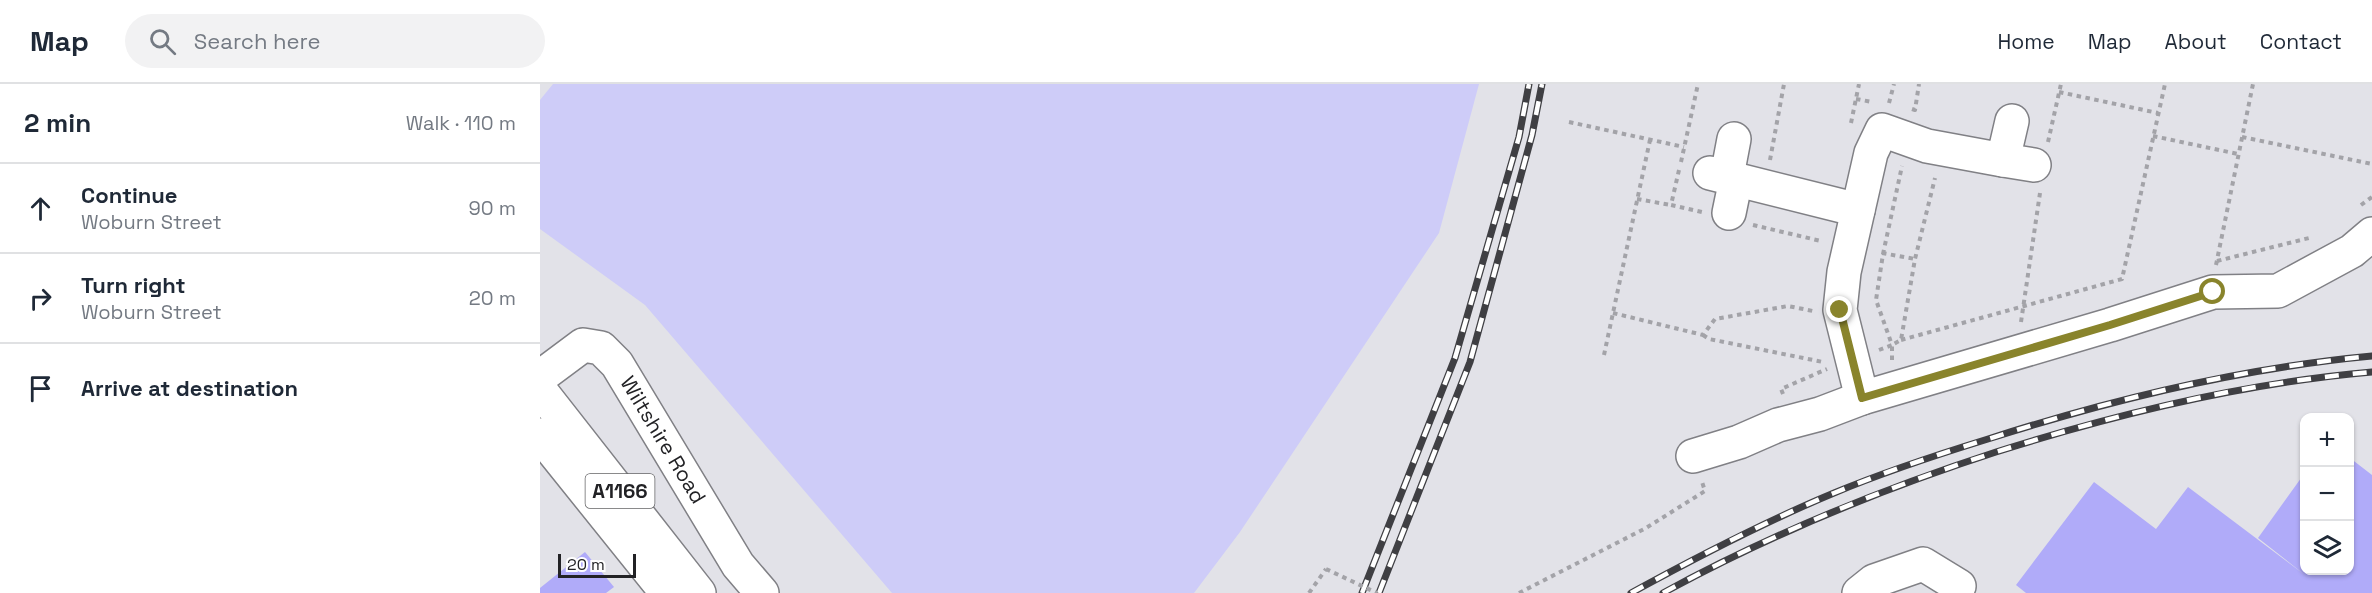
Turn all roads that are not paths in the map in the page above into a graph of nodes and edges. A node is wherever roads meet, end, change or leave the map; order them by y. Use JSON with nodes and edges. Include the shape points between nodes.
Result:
{"nodes":[{"id":1,"x":2012,"y":121,"type":"dead end"},
{"id":2,"x":1734,"y":139,"type":"dead end"},
{"id":3,"x":1735,"y":179,"type":"junction"},
{"id":4,"x":1858,"y":210,"type":"junction"},
{"id":5,"x":1729,"y":213,"type":"dead end"},
{"id":6,"x":2363,"y":222,"type":"edge"},
{"id":7,"x":540,"y":377,"type":"edge"},
{"id":8,"x":540,"y":390,"type":"edge"},
{"id":9,"x":1877,"y":394,"type":"junction"},
{"id":10,"x":540,"y":435,"type":"edge"},
{"id":11,"x":1693,"y":456,"type":"road end"},
{"id":12,"x":667,"y":593,"type":"edge"},
{"id":13,"x":699,"y":593,"type":"edge"},
{"id":14,"x":762,"y":593,"type":"edge"},
{"id":15,"x":1859,"y":593,"type":"edge"},
{"id":16,"x":1955,"y":593,"type":"edge"}],
"edges":[{"from":1,"to":4,"type":"street","via":[[2031,165],[1942,148],[1882,130],[1871,153]]},
{"from":2,"to":3,"type":"street"},
{"from":3,"to":4,"type":"street"},
{"from":3,"to":5,"type":"street"},
{"from":4,"to":9,"type":"street","via":[[1840,310]]},
{"from":6,"to":9,"type":"street","via":[[2352,251],[2278,291],[2215,276],[2016,353]]},
{"from":7,"to":14,"type":"street","name":"Wiltshire Road","via":[[583,345],[601,348],[617,364],[738,565]]},
{"from":8,"to":13,"type":"street","number":"A1166"},
{"from":9,"to":11,"type":"street"},
{"from":10,"to":12,"type":"street","number":"A1166"},
{"from":15,"to":16,"type":"street","via":[[1874,581],[1923,564],[1959,586]]}]}
